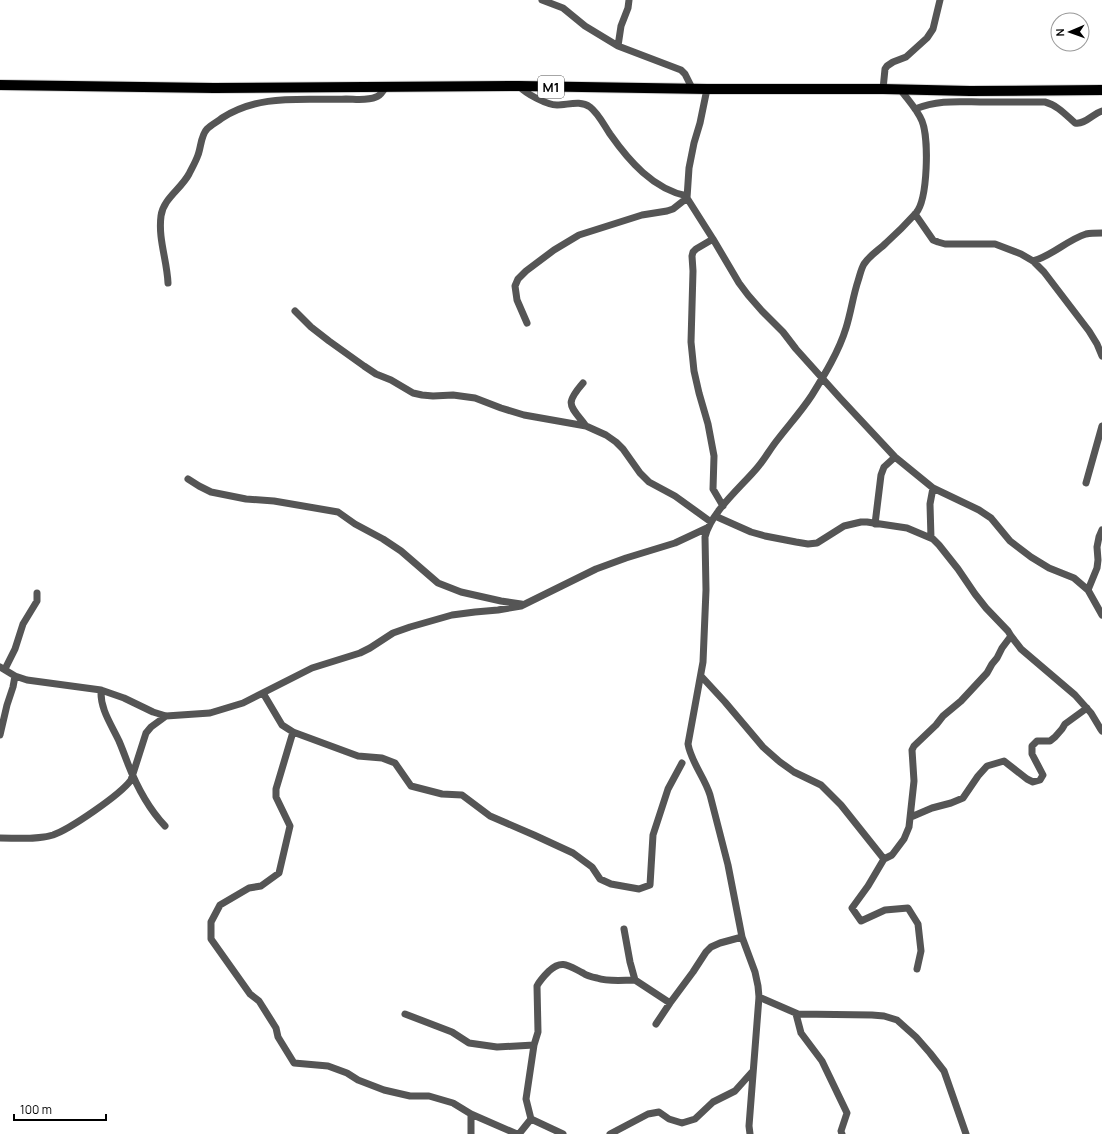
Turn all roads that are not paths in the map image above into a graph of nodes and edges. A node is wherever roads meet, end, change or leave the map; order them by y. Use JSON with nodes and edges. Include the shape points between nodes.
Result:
{"nodes":[{"id":1,"x":542,"y":0,"type":"edge"},
{"id":2,"x":629,"y":0,"type":"edge"},
{"id":3,"x":940,"y":0,"type":"edge"},
{"id":4,"x":618,"y":46,"type":"junction"},
{"id":5,"x":0,"y":85,"type":"edge"},
{"id":6,"x":386,"y":86,"type":"junction"},
{"id":7,"x":519,"y":86,"type":"junction"},
{"id":8,"x":692,"y":88,"type":"junction"},
{"id":9,"x":707,"y":89,"type":"junction"},
{"id":10,"x":883,"y":89,"type":"junction"},
{"id":11,"x":900,"y":89,"type":"junction"},
{"id":12,"x":1102,"y":90,"type":"edge"},
{"id":13,"x":915,"y":110,"type":"junction"},
{"id":14,"x":1102,"y":111,"type":"edge"},
{"id":15,"x":687,"y":197,"type":"junction"},
{"id":16,"x":915,"y":214,"type":"junction"},
{"id":17,"x":1102,"y":233,"type":"edge"},
{"id":18,"x":713,"y":239,"type":"junction"},
{"id":19,"x":1033,"y":261,"type":"junction"},
{"id":20,"x":168,"y":283,"type":"dead end"},
{"id":21,"x":295,"y":311,"type":"dead end"},
{"id":22,"x":527,"y":323,"type":"dead end"},
{"id":23,"x":1102,"y":356,"type":"edge"},
{"id":24,"x":823,"y":378,"type":"junction"},
{"id":25,"x":583,"y":383,"type":"dead end"},
{"id":26,"x":586,"y":426,"type":"junction"},
{"id":27,"x":1102,"y":426,"type":"edge"},
{"id":28,"x":895,"y":457,"type":"junction"},
{"id":29,"x":188,"y":479,"type":"dead end"},
{"id":30,"x":1086,"y":483,"type":"dead end"},
{"id":31,"x":933,"y":488,"type":"junction"},
{"id":32,"x":723,"y":506,"type":"junction"},
{"id":33,"x":715,"y":516,"type":"junction"},
{"id":34,"x":875,"y":524,"type":"junction"},
{"id":35,"x":709,"y":525,"type":"junction"},
{"id":36,"x":1102,"y":530,"type":"edge"},
{"id":37,"x":931,"y":538,"type":"junction"},
{"id":38,"x":1088,"y":590,"type":"junction"},
{"id":39,"x":37,"y":593,"type":"dead end"},
{"id":40,"x":525,"y":604,"type":"junction"},
{"id":41,"x":1102,"y":615,"type":"edge"},
{"id":42,"x":1011,"y":636,"type":"junction"},
{"id":43,"x":2,"y":668,"type":"edge"},
{"id":44,"x":15,"y":676,"type":"junction"},
{"id":45,"x":701,"y":676,"type":"junction"},
{"id":46,"x":101,"y":690,"type":"junction"},
{"id":47,"x":263,"y":693,"type":"junction"},
{"id":48,"x":1089,"y":711,"type":"junction"},
{"id":49,"x":166,"y":716,"type":"junction"},
{"id":50,"x":1102,"y":717,"type":"edge"},
{"id":51,"x":1102,"y":731,"type":"edge"},
{"id":52,"x":293,"y":732,"type":"junction"},
{"id":53,"x":0,"y":736,"type":"edge"},
{"id":54,"x":682,"y":763,"type":"dead end"},
{"id":55,"x":133,"y":776,"type":"junction"},
{"id":56,"x":911,"y":817,"type":"junction"},
{"id":57,"x":165,"y":826,"type":"dead end"},
{"id":58,"x":0,"y":838,"type":"edge"},
{"id":59,"x":884,"y":859,"type":"junction"},
{"id":60,"x":624,"y":929,"type":"dead end"},
{"id":61,"x":742,"y":937,"type":"junction"},
{"id":62,"x":917,"y":969,"type":"dead end"},
{"id":63,"x":635,"y":980,"type":"junction"},
{"id":64,"x":759,"y":997,"type":"junction"},
{"id":65,"x":670,"y":1003,"type":"junction"},
{"id":66,"x":405,"y":1014,"type":"dead end"},
{"id":67,"x":796,"y":1014,"type":"junction"},
{"id":68,"x":656,"y":1024,"type":"dead end"},
{"id":69,"x":534,"y":1045,"type":"junction"},
{"id":70,"x":752,"y":1072,"type":"junction"},
{"id":71,"x":471,"y":1114,"type":"junction"},
{"id":72,"x":531,"y":1119,"type":"junction"},
{"id":73,"x":471,"y":1134,"type":"edge"},
{"id":74,"x":518,"y":1134,"type":"edge"},
{"id":75,"x":563,"y":1134,"type":"edge"},
{"id":76,"x":610,"y":1134,"type":"edge"},
{"id":77,"x":750,"y":1134,"type":"edge"},
{"id":78,"x":842,"y":1134,"type":"edge"},
{"id":79,"x":966,"y":1134,"type":"edge"}],
"edges":[{"from":1,"to":4,"type":"street","via":[[563,8],[585,26]]},
{"from":2,"to":4,"type":"street"},
{"from":3,"to":10,"type":"street","via":[[933,29],[906,57],[887,66]]},
{"from":4,"to":8,"type":"street","via":[[681,70]]},
{"from":5,"to":6,"type":"highway","number":"M1","via":[[214,88]]},
{"from":6,"to":7,"type":"highway","number":"M1"},
{"from":6,"to":20,"type":"street","via":[[378,96],[371,99],[289,99],[257,103],[240,108],[207,129],[187,178],[162,211],[161,239]]},
{"from":7,"to":8,"type":"highway","number":"M1"},
{"from":7,"to":15,"type":"street","via":[[530,95],[552,105],[582,103],[590,107],[632,163],[653,181]]},
{"from":8,"to":9,"type":"highway","number":"M1"},
{"from":9,"to":10,"type":"highway","number":"M1"},
{"from":9,"to":15,"type":"street","via":[[693,149]]},
{"from":10,"to":11,"type":"highway","number":"M1"},
{"from":11,"to":12,"type":"highway","number":"M1"},
{"from":11,"to":13,"type":"street"},
{"from":13,"to":14,"type":"street","via":[[938,102],[1045,102],[1052,104],[1078,124]]},
{"from":13,"to":16,"type":"street","via":[[925,131],[927,158],[925,184]]},
{"from":15,"to":18,"type":"street"},
{"from":15,"to":22,"type":"street","via":[[673,209],[642,215],[580,235],[526,271],[515,286]]},
{"from":16,"to":19,"type":"street","via":[[933,240],[938,242],[995,244]]},
{"from":16,"to":24,"type":"street","via":[[864,264],[846,328]]},
{"from":17,"to":19,"type":"street","via":[[1087,234]]},
{"from":18,"to":24,"type":"street","via":[[748,295]]},
{"from":18,"to":32,"type":"street","via":[[693,252],[691,342],[698,392],[714,456],[713,489]]},
{"from":19,"to":23,"type":"street","via":[[1089,331]]},
{"from":21,"to":26,"type":"street","via":[[311,327],[364,366],[413,392],[422,395],[475,398],[524,415]]},
{"from":24,"to":28,"type":"street"},
{"from":24,"to":32,"type":"street","via":[[759,466]]},
{"from":25,"to":26,"type":"street","via":[[571,398],[571,402],[574,412]]},
{"from":26,"to":35,"type":"street","via":[[616,442],[649,482],[675,496]]},
{"from":27,"to":30,"type":"street"},
{"from":28,"to":31,"type":"street"},
{"from":28,"to":34,"type":"street","via":[[884,467],[881,475]]},
{"from":29,"to":40,"type":"street","via":[[211,492],[338,512],[401,551],[438,583],[462,592]]},
{"from":31,"to":37,"type":"street","via":[[930,504]]},
{"from":31,"to":38,"type":"street","via":[[979,510],[991,518],[1010,541],[1031,557],[1074,578]]},
{"from":32,"to":33,"type":"street"},
{"from":33,"to":34,"type":"street","via":[[751,532],[808,544],[817,543],[844,526],[861,522]]},
{"from":33,"to":35,"type":"street"},
{"from":34,"to":37,"type":"street","via":[[907,528]]},
{"from":35,"to":40,"type":"street","via":[[675,542],[596,569]]},
{"from":35,"to":45,"type":"street","via":[[705,537],[705,611]]},
{"from":36,"to":38,"type":"street","via":[[1097,547],[1097,568]]},
{"from":37,"to":42,"type":"street"},
{"from":38,"to":41,"type":"street"},
{"from":39,"to":43,"type":"street","via":[[37,601],[23,624],[15,649]]},
{"from":40,"to":47,"type":"street","via":[[452,615],[410,627],[393,633],[360,653],[312,668]]},
{"from":42,"to":48,"type":"street","via":[[1021,649]]},
{"from":42,"to":56,"type":"street","via":[[987,673],[914,746]]},
{"from":43,"to":44,"type":"street"},
{"from":44,"to":46,"type":"street","via":[[27,680]]},
{"from":44,"to":53,"type":"street"},
{"from":45,"to":59,"type":"street","via":[[763,747],[784,766],[821,785],[841,805]]},
{"from":45,"to":61,"type":"street","via":[[689,748],[710,795],[728,865]]},
{"from":46,"to":49,"type":"street"},
{"from":46,"to":55,"type":"street","via":[[106,716]]},
{"from":47,"to":49,"type":"street","via":[[243,704],[210,713]]},
{"from":47,"to":52,"type":"street","via":[[282,725]]},
{"from":48,"to":50,"type":"street"},
{"from":48,"to":51,"type":"street"},
{"from":48,"to":56,"type":"street","via":[[1065,724],[1050,741],[1037,740],[1032,746],[1032,754],[1043,775],[1040,780],[1033,782],[1027,779],[1004,761],[986,766],[963,798]]},
{"from":49,"to":55,"type":"street","via":[[146,733]]},
{"from":52,"to":54,"type":"street","via":[[358,756],[382,758],[395,763],[411,786],[442,794],[462,795],[490,816],[573,853],[592,867],[600,879],[611,884],[639,889],[650,885],[653,835],[668,789]]},
{"from":52,"to":71,"type":"street","via":[[276,789],[276,796],[290,826],[279,873],[261,886],[249,888],[220,905],[211,922],[211,939],[250,994],[259,1001],[294,1063],[328,1066],[369,1085],[410,1096],[428,1096],[453,1103]]},
{"from":55,"to":57,"type":"street","via":[[145,800]]},
{"from":55,"to":58,"type":"street","via":[[128,784],[107,801],[61,831],[35,838]]},
{"from":56,"to":59,"type":"street","via":[[904,839],[892,855]]},
{"from":59,"to":62,"type":"street","via":[[852,908],[861,921],[885,910],[908,908],[918,924],[921,951]]},
{"from":60,"to":63,"type":"street"},
{"from":61,"to":64,"type":"street","via":[[755,972]]},
{"from":61,"to":65,"type":"street","via":[[711,947]]},
{"from":63,"to":65,"type":"street"},
{"from":63,"to":69,"type":"street","via":[[599,979],[564,964],[552,968],[537,986],[538,1032]]},
{"from":64,"to":67,"type":"street"},
{"from":64,"to":70,"type":"street"},
{"from":65,"to":68,"type":"street"},
{"from":66,"to":69,"type":"street","via":[[452,1032],[469,1044],[496,1047]]},
{"from":67,"to":78,"type":"street","via":[[801,1034],[822,1062],[847,1113]]},
{"from":67,"to":79,"type":"street","via":[[884,1016],[897,1020],[916,1037],[944,1071]]},
{"from":69,"to":72,"type":"street","via":[[526,1099]]},
{"from":70,"to":76,"type":"street","via":[[735,1091],[713,1102],[695,1119],[682,1123],[669,1119],[659,1112],[648,1114]]},
{"from":70,"to":77,"type":"street"},
{"from":71,"to":73,"type":"street"},
{"from":71,"to":74,"type":"street"},
{"from":72,"to":74,"type":"street"},
{"from":72,"to":75,"type":"street"}]}
